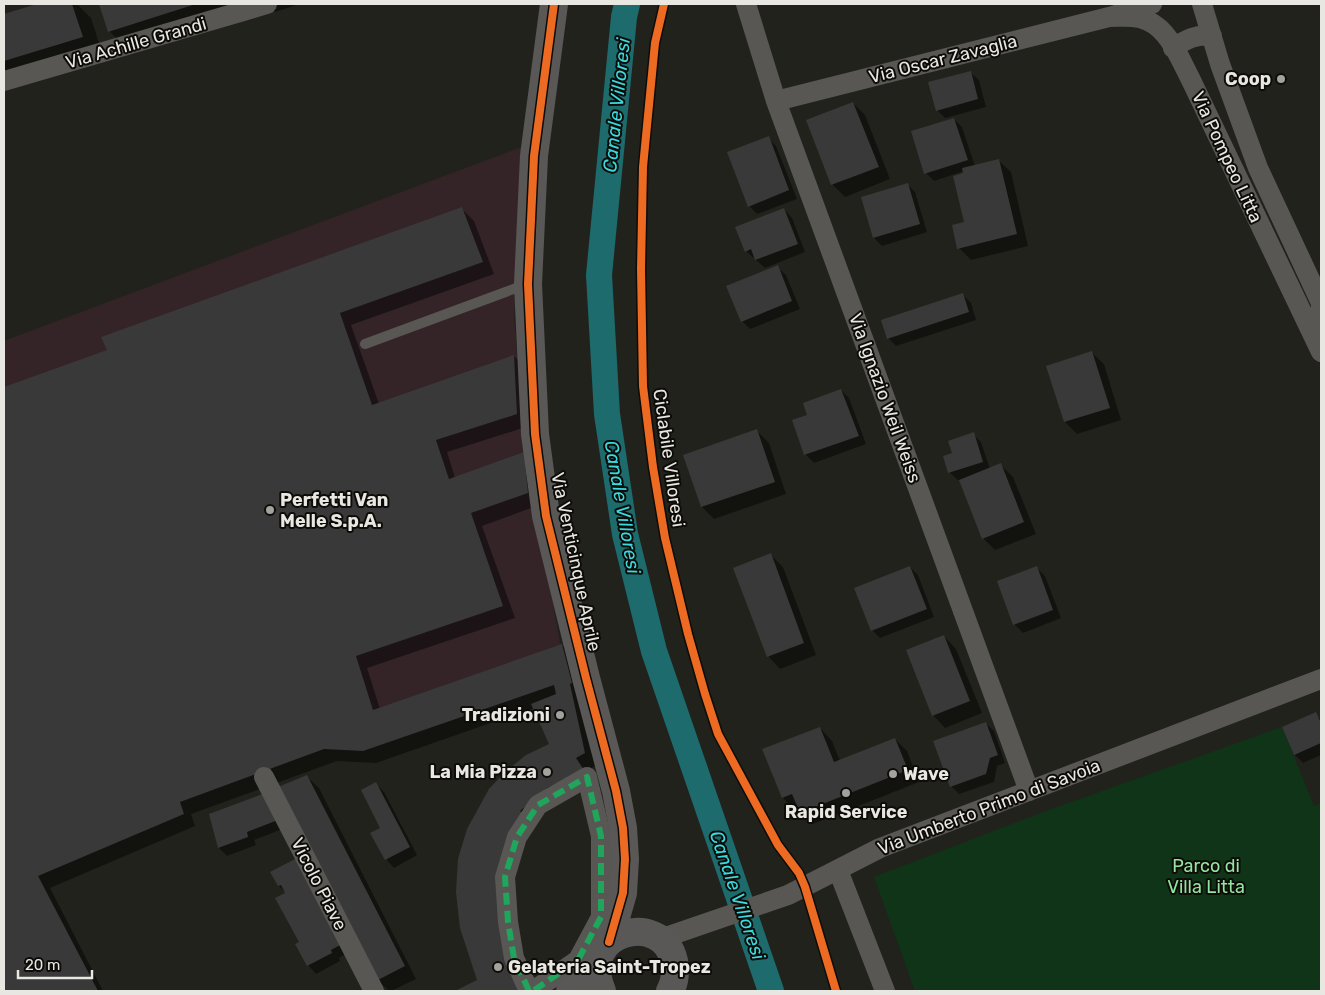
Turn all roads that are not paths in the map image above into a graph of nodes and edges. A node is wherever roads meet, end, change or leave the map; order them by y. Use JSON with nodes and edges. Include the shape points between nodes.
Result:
{"nodes":[{"id":1,"x":267,"y":4,"type":"edge"},
{"id":2,"x":554,"y":4,"type":"edge"},
{"id":3,"x":746,"y":4,"type":"edge"},
{"id":4,"x":1152,"y":4,"type":"edge"},
{"id":5,"x":1202,"y":4,"type":"edge"},
{"id":6,"x":1109,"y":17,"type":"junction"},
{"id":7,"x":1212,"y":36,"type":"junction"},
{"id":8,"x":1173,"y":48,"type":"junction"},
{"id":9,"x":4,"y":81,"type":"edge"},
{"id":10,"x":776,"y":101,"type":"junction"},
{"id":11,"x":528,"y":284,"type":"junction"},
{"id":12,"x":1321,"y":303,"type":"edge"},
{"id":13,"x":1298,"y":304,"type":"junction"},
{"id":14,"x":366,"y":344,"type":"dead end"},
{"id":15,"x":1321,"y":352,"type":"edge"},
{"id":16,"x":1321,"y":679,"type":"edge"},
{"id":17,"x":264,"y":777,"type":"dead end"},
{"id":18,"x":1029,"y":791,"type":"junction"},
{"id":19,"x":838,"y":870,"type":"junction"},
{"id":20,"x":622,"y":893,"type":"junction"},
{"id":21,"x":651,"y":936,"type":"junction"},
{"id":22,"x":610,"y":942,"type":"junction"},
{"id":23,"x":599,"y":979,"type":"edge"},
{"id":24,"x":675,"y":987,"type":"edge"},
{"id":25,"x":374,"y":991,"type":"edge"},
{"id":26,"x":531,"y":991,"type":"edge"},
{"id":27,"x":570,"y":991,"type":"edge"},
{"id":28,"x":885,"y":991,"type":"edge"}],
"edges":[{"from":1,"to":9,"type":"street","name":"Via Achille Grandi"},
{"from":2,"to":11,"type":"street","name":"Via Venticinque Aprile","via":[[534,156]]},
{"from":3,"to":10,"type":"street","name":"Via Ignazio Weil Weiss"},
{"from":4,"to":6,"type":"street","name":"Via Oscar Zavaglia"},
{"from":5,"to":7,"type":"street","name":"Via Pompeo Litta"},
{"from":6,"to":8,"type":"street","name":"Via Oscar Zavaglia","via":[[1148,21],[1160,29]]},
{"from":6,"to":10,"type":"street","name":"Via Oscar Zavaglia"},
{"from":7,"to":8,"type":"street","via":[[1201,34]]},
{"from":7,"to":12,"type":"street","name":"Via Pompeo Litta","via":[[1258,168]]},
{"from":8,"to":13,"type":"street","name":"Via Pompeo Litta"},
{"from":10,"to":18,"type":"street","name":"Via Ignazio Weil Weiss"},
{"from":11,"to":14,"type":"lane"},
{"from":11,"to":20,"type":"street","name":"Via Venticinque Aprile","via":[[535,434],[546,516],[616,790],[625,860]]},
{"from":12,"to":13,"type":"street"},
{"from":12,"to":15,"type":"street","name":"Via Pompeo Litta"},
{"from":13,"to":15,"type":"street","name":"Via Pompeo Litta"},
{"from":16,"to":18,"type":"street","name":"Via Umberto Primo di Savoia"},
{"from":17,"to":25,"type":"street","name":"Vicolo Piave"},
{"from":18,"to":19,"type":"street","name":"Via Umberto Primo di Savoia","via":[[880,848]]},
{"from":19,"to":21,"type":"street","name":"Via Umberto Primo di Savoia","via":[[788,895],[687,929]]},
{"from":19,"to":28,"type":"street"},
{"from":20,"to":21,"type":"street","name":"Via Venticinque Aprile","via":[[632,915]]},
{"from":20,"to":22,"type":"street","name":"Via Venticinque Aprile"},
{"from":21,"to":22,"type":"street","via":[[630,932]]},
{"from":21,"to":24,"type":"street","name":"Via Venticinque Aprile","via":[[668,947],[673,957]]},
{"from":22,"to":23,"type":"street","name":"Via Venticinque Aprile","via":[[599,957]]},
{"from":23,"to":27,"type":"street"},
{"from":26,"to":26,"type":"street","via":[[578,960],[601,917],[601,836],[587,777],[538,805],[517,837],[505,877],[514,958]]}]}
